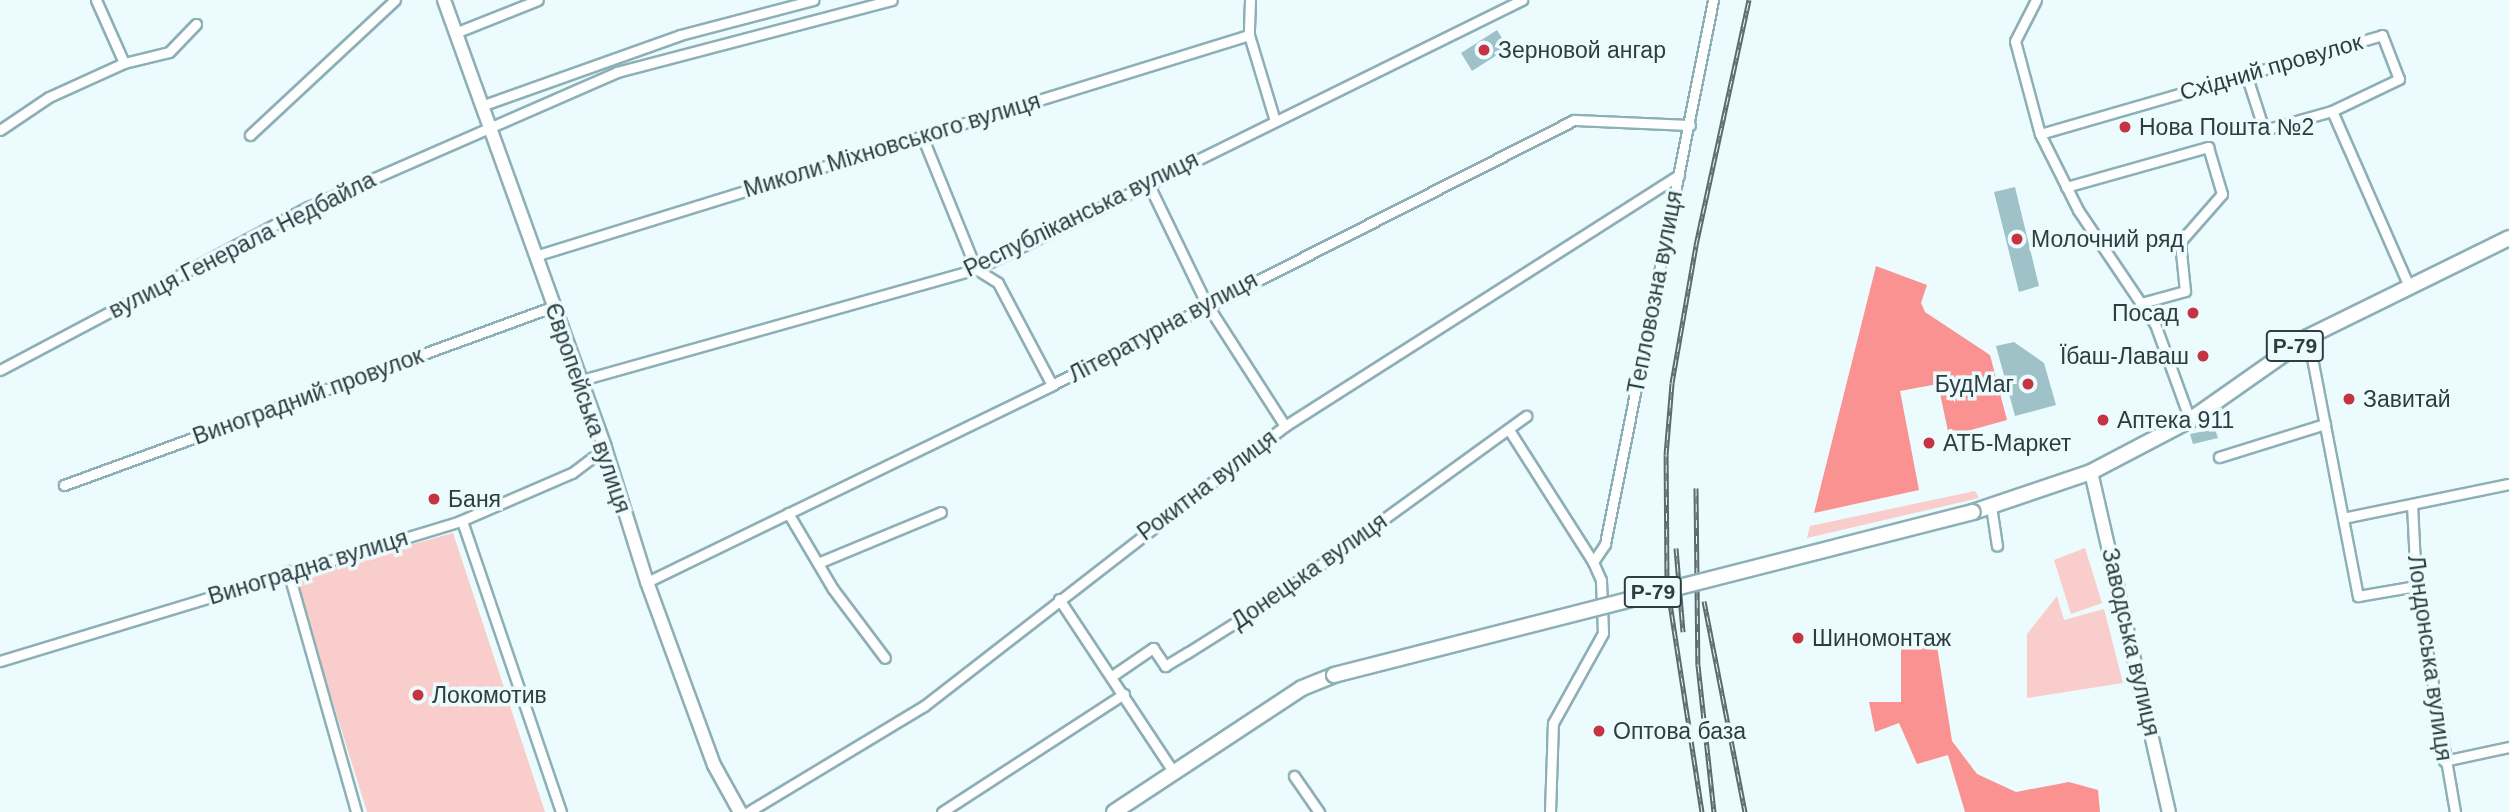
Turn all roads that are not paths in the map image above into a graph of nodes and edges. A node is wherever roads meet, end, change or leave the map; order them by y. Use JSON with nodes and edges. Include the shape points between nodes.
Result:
{"nodes":[{"id":1,"x":96,"y":0,"type":"edge"},
{"id":2,"x":395,"y":0,"type":"edge"},
{"id":3,"x":444,"y":0,"type":"edge"},
{"id":4,"x":538,"y":0,"type":"edge"},
{"id":5,"x":813,"y":0,"type":"edge"},
{"id":6,"x":892,"y":0,"type":"edge"},
{"id":7,"x":1250,"y":0,"type":"edge"},
{"id":8,"x":1522,"y":0,"type":"edge"},
{"id":9,"x":1713,"y":0,"type":"edge"},
{"id":10,"x":2038,"y":1,"type":"edge"},
{"id":11,"x":196,"y":24,"type":"dead end"},
{"id":12,"x":455,"y":33,"type":"junction"},
{"id":13,"x":1249,"y":36,"type":"junction"},
{"id":14,"x":124,"y":63,"type":"junction"},
{"id":15,"x":2246,"y":74,"type":"junction"},
{"id":16,"x":481,"y":106,"type":"junction"},
{"id":17,"x":2332,"y":111,"type":"junction"},
{"id":18,"x":1274,"y":118,"type":"junction"},
{"id":19,"x":1690,"y":125,"type":"junction"},
{"id":20,"x":488,"y":127,"type":"junction"},
{"id":21,"x":0,"y":130,"type":"edge"},
{"id":22,"x":2040,"y":134,"type":"junction"},
{"id":23,"x":250,"y":135,"type":"dead end"},
{"id":24,"x":922,"y":136,"type":"junction"},
{"id":25,"x":1679,"y":175,"type":"junction"},
{"id":26,"x":1148,"y":183,"type":"junction"},
{"id":27,"x":2066,"y":187,"type":"junction"},
{"id":28,"x":2509,"y":238,"type":"edge"},
{"id":29,"x":535,"y":256,"type":"junction"},
{"id":30,"x":976,"y":269,"type":"junction"},
{"id":31,"x":2409,"y":286,"type":"junction"},
{"id":32,"x":1206,"y":303,"type":"junction"},
{"id":33,"x":2141,"y":303,"type":"junction"},
{"id":34,"x":552,"y":307,"type":"junction"},
{"id":35,"x":2308,"y":337,"type":"junction"},
{"id":36,"x":0,"y":370,"type":"edge"},
{"id":37,"x":578,"y":381,"type":"junction"},
{"id":38,"x":1052,"y":385,"type":"junction"},
{"id":39,"x":1526,"y":416,"type":"dead end"},
{"id":40,"x":2190,"y":420,"type":"junction"},
{"id":41,"x":2325,"y":424,"type":"junction"},
{"id":42,"x":1285,"y":426,"type":"junction"},
{"id":43,"x":1509,"y":430,"type":"junction"},
{"id":44,"x":605,"y":448,"type":"junction"},
{"id":45,"x":2218,"y":457,"type":"dead end"},
{"id":46,"x":2091,"y":472,"type":"junction"},
{"id":47,"x":2509,"y":484,"type":"edge"},
{"id":48,"x":64,"y":485,"type":"dead end"},
{"id":49,"x":2412,"y":504,"type":"junction"},
{"id":50,"x":1991,"y":506,"type":"junction"},
{"id":51,"x":941,"y":512,"type":"dead end"},
{"id":52,"x":788,"y":513,"type":"junction"},
{"id":53,"x":2343,"y":519,"type":"junction"},
{"id":54,"x":462,"y":521,"type":"junction"},
{"id":55,"x":1997,"y":546,"type":"dead end"},
{"id":56,"x":1593,"y":562,"type":"junction"},
{"id":57,"x":818,"y":564,"type":"junction"},
{"id":58,"x":288,"y":571,"type":"junction"},
{"id":59,"x":647,"y":582,"type":"junction"},
{"id":60,"x":2416,"y":586,"type":"junction"},
{"id":61,"x":1059,"y":599,"type":"junction"},
{"id":62,"x":885,"y":658,"type":"dead end"},
{"id":63,"x":0,"y":661,"type":"edge"},
{"id":64,"x":1112,"y":676,"type":"junction"},
{"id":65,"x":1124,"y":694,"type":"junction"},
{"id":66,"x":2509,"y":747,"type":"edge"},
{"id":67,"x":2444,"y":761,"type":"junction"},
{"id":68,"x":1173,"y":771,"type":"junction"},
{"id":69,"x":1294,"y":776,"type":"dead end"},
{"id":70,"x":356,"y":812,"type":"edge"},
{"id":71,"x":561,"y":812,"type":"edge"},
{"id":72,"x":740,"y":812,"type":"edge"},
{"id":73,"x":748,"y":812,"type":"edge"},
{"id":74,"x":942,"y":812,"type":"edge"},
{"id":75,"x":1114,"y":812,"type":"edge"},
{"id":76,"x":1320,"y":812,"type":"edge"},
{"id":77,"x":1550,"y":812,"type":"edge"},
{"id":78,"x":2169,"y":812,"type":"edge"},
{"id":79,"x":2455,"y":812,"type":"edge"}],
"edges":[{"from":1,"to":14,"type":"street"},
{"from":2,"to":23,"type":"street"},
{"from":3,"to":12,"type":"street","name":"Європейська вулиця"},
{"from":4,"to":12,"type":"street"},
{"from":5,"to":16,"type":"street","via":[[680,35]]},
{"from":6,"to":20,"type":"street","name":"вулиця Генерала Недбайла","via":[[617,72]]},
{"from":7,"to":13,"type":"street"},
{"from":8,"to":18,"type":"street","name":"Республіканська вулиця"},
{"from":9,"to":19,"type":"street","name":"Тепловозна вулиця"},
{"from":10,"to":22,"type":"street","via":[[2015,41]]},
{"from":11,"to":14,"type":"street","via":[[169,52]]},
{"from":12,"to":16,"type":"street","name":"Європейська вулиця"},
{"from":13,"to":18,"type":"street"},
{"from":13,"to":24,"type":"street","name":"Миколи Міхновського вулиця"},
{"from":14,"to":21,"type":"street","via":[[49,97]]},
{"from":15,"to":17,"type":"street","via":[[2264,130]]},
{"from":15,"to":17,"type":"street","name":"Східний провулок","via":[[2382,35],[2399,79]]},
{"from":15,"to":22,"type":"street","name":"Східний провулок"},
{"from":16,"to":20,"type":"street","name":"Європейська вулиця"},
{"from":17,"to":31,"type":"street"},
{"from":18,"to":26,"type":"street","name":"Республіканська вулиця"},
{"from":19,"to":25,"type":"street","name":"Тепловозна вулиця"},
{"from":19,"to":32,"type":"street","name":"Літературна вулиця","via":[[1574,120]]},
{"from":20,"to":29,"type":"street","name":"Європейська вулиця"},
{"from":20,"to":36,"type":"street","name":"вулиця Генерала Недбайла","via":[[229,246]]},
{"from":22,"to":27,"type":"street"},
{"from":24,"to":29,"type":"street","name":"Миколи Міхновського вулиця"},
{"from":24,"to":30,"type":"street"},
{"from":25,"to":42,"type":"street","name":"Рокитна вулиця"},
{"from":25,"to":56,"type":"street","name":"Тепловозна вулиця","via":[[1605,544]]},
{"from":26,"to":30,"type":"street","name":"Республіканська вулиця"},
{"from":26,"to":32,"type":"street"},
{"from":27,"to":33,"type":"street"},
{"from":27,"to":33,"type":"street","via":[[2208,147],[2222,194],[2180,242],[2185,291]]},
{"from":28,"to":31,"type":"main road","number":"Р-79"},
{"from":29,"to":34,"type":"street","name":"Європейська вулиця"},
{"from":30,"to":37,"type":"street","name":"Республіканська вулиця"},
{"from":30,"to":38,"type":"street","via":[[998,283]]},
{"from":31,"to":35,"type":"main road","number":"Р-79"},
{"from":32,"to":38,"type":"street","name":"Літературна вулиця"},
{"from":32,"to":42,"type":"street"},
{"from":33,"to":40,"type":"street","via":[[2155,324]]},
{"from":34,"to":37,"type":"street","name":"Європейська вулиця"},
{"from":34,"to":48,"type":"street","name":"Виноградний провулок"},
{"from":35,"to":40,"type":"main road","number":"Р-79"},
{"from":35,"to":41,"type":"street"},
{"from":37,"to":44,"type":"street","name":"Європейська вулиця"},
{"from":38,"to":52,"type":"street","name":"Літературна вулиця"},
{"from":39,"to":43,"type":"street","name":"Донецька вулиця"},
{"from":40,"to":46,"type":"main road","number":"Р-79"},
{"from":41,"to":45,"type":"street"},
{"from":41,"to":53,"type":"street"},
{"from":42,"to":61,"type":"street","name":"Рокитна вулиця"},
{"from":43,"to":56,"type":"street"},
{"from":43,"to":64,"type":"street","name":"Донецька вулиця","via":[[1276,597],[1187,653],[1165,666],[1153,648]]},
{"from":44,"to":54,"type":"street","name":"Виноградна вулиця","via":[[572,473]]},
{"from":44,"to":59,"type":"street","name":"Європейська вулиця"},
{"from":46,"to":50,"type":"main road","number":"Р-79"},
{"from":46,"to":78,"type":"street","name":"Заводська вулиця"},
{"from":47,"to":49,"type":"street"},
{"from":49,"to":53,"type":"street"},
{"from":49,"to":60,"type":"street","name":"Лондонська вулиця"},
{"from":50,"to":55,"type":"street"},
{"from":50,"to":68,"type":"main road","number":"Р-79","bridge":true,"via":[[1335,675],[1302,688]]},
{"from":51,"to":57,"type":"street"},
{"from":52,"to":57,"type":"street"},
{"from":52,"to":59,"type":"street","name":"Літературна вулиця"},
{"from":53,"to":60,"type":"street","via":[[2358,596]]},
{"from":54,"to":58,"type":"street","name":"Виноградна вулиця"},
{"from":54,"to":71,"type":"street"},
{"from":56,"to":77,"type":"street","via":[[1601,580],[1603,633],[1553,723]]},
{"from":57,"to":62,"type":"street"},
{"from":58,"to":63,"type":"street","name":"Виноградна вулиця"},
{"from":58,"to":70,"type":"street"},
{"from":59,"to":72,"type":"street","name":"Європейська вулиця","via":[[714,765]]},
{"from":60,"to":67,"type":"street","name":"Лондонська вулиця"},
{"from":61,"to":64,"type":"street"},
{"from":61,"to":73,"type":"street","name":"Рокитна вулиця","via":[[923,706]]},
{"from":64,"to":65,"type":"street"},
{"from":65,"to":68,"type":"street"},
{"from":65,"to":74,"type":"street"},
{"from":66,"to":67,"type":"street"},
{"from":67,"to":79,"type":"street","name":"Лондонська вулиця"},
{"from":68,"to":75,"type":"main road","number":"Р-79"},
{"from":69,"to":76,"type":"street"}]}
